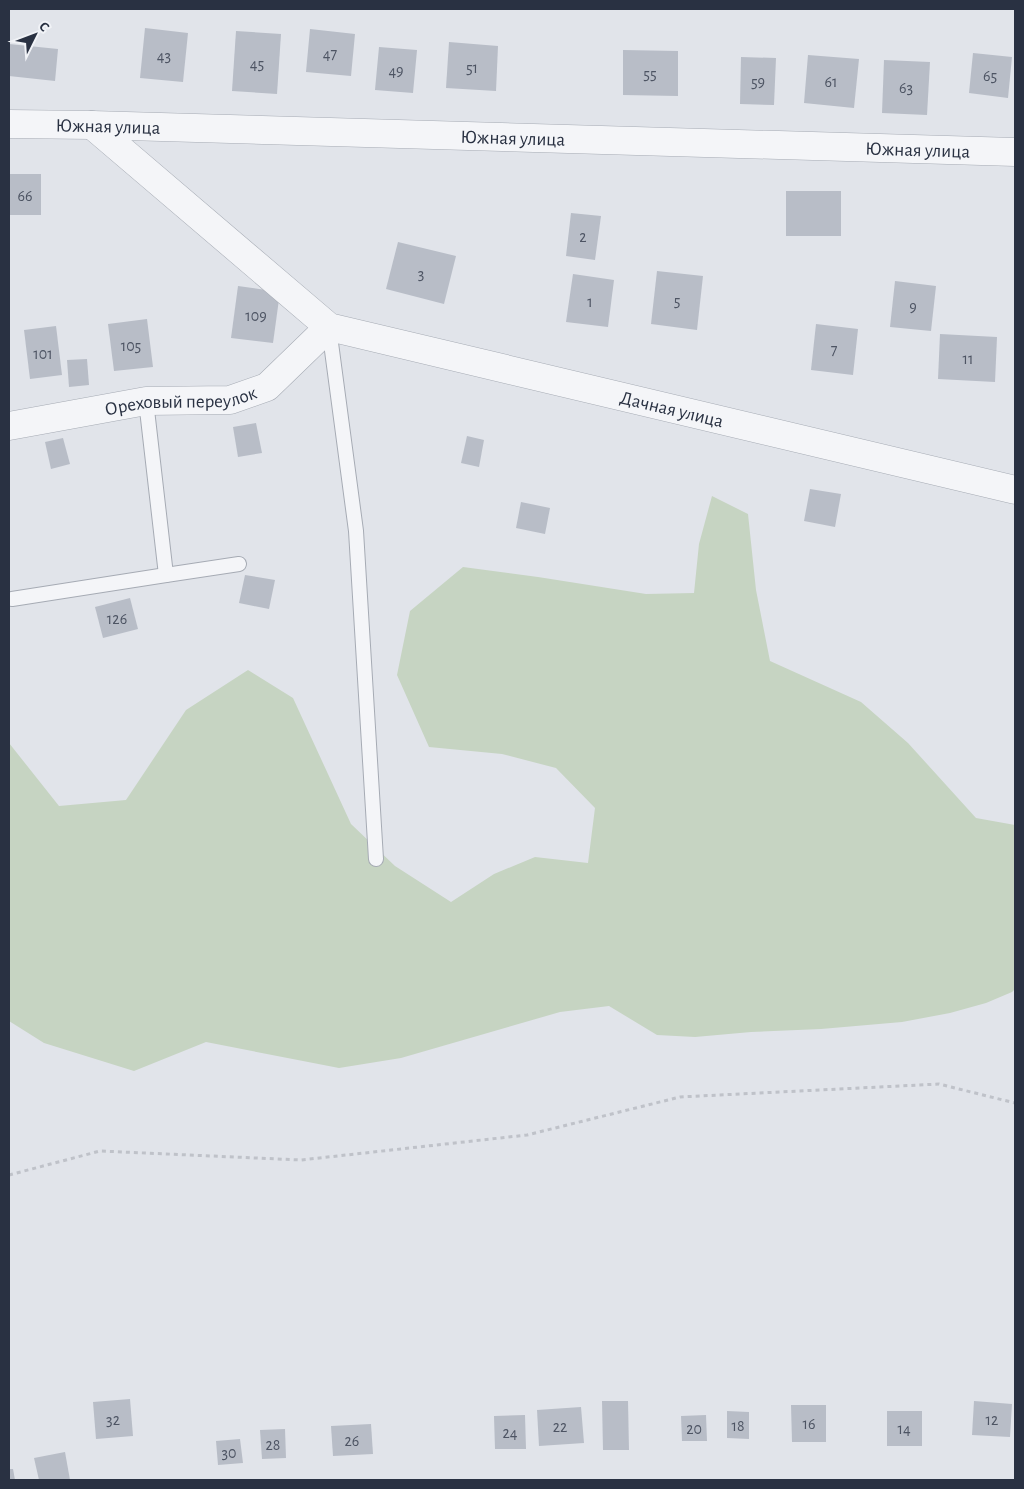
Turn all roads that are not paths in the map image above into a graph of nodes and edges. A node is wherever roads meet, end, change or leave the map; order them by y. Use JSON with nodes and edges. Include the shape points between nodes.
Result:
{"nodes":[{"id":1,"x":9,"y":124,"type":"edge"},
{"id":2,"x":92,"y":125,"type":"junction"},
{"id":3,"x":1015,"y":152,"type":"edge"},
{"id":4,"x":328,"y":327,"type":"junction"},
{"id":5,"x":146,"y":401,"type":"junction"},
{"id":6,"x":9,"y":426,"type":"edge"},
{"id":7,"x":1015,"y":490,"type":"edge"},
{"id":8,"x":239,"y":564,"type":"dead end"},
{"id":9,"x":166,"y":575,"type":"junction"},
{"id":10,"x":12,"y":599,"type":"dead end"},
{"id":11,"x":376,"y":859,"type":"dead end"}],
"edges":[{"from":1,"to":2,"type":"street","name":"Южная улица"},
{"from":2,"to":3,"type":"street","name":"Южная улица"},
{"from":2,"to":4,"type":"street"},
{"from":4,"to":5,"type":"street","name":"Ореховый переулок","via":[[268,387],[230,400]]},
{"from":4,"to":7,"type":"street","name":"Дачная улица"},
{"from":4,"to":11,"type":"lane","via":[[356,530]]},
{"from":5,"to":6,"type":"street","name":"Ореховый переулок"},
{"from":5,"to":9,"type":"lane"},
{"from":8,"to":9,"type":"lane"},
{"from":9,"to":10,"type":"lane"}]}
